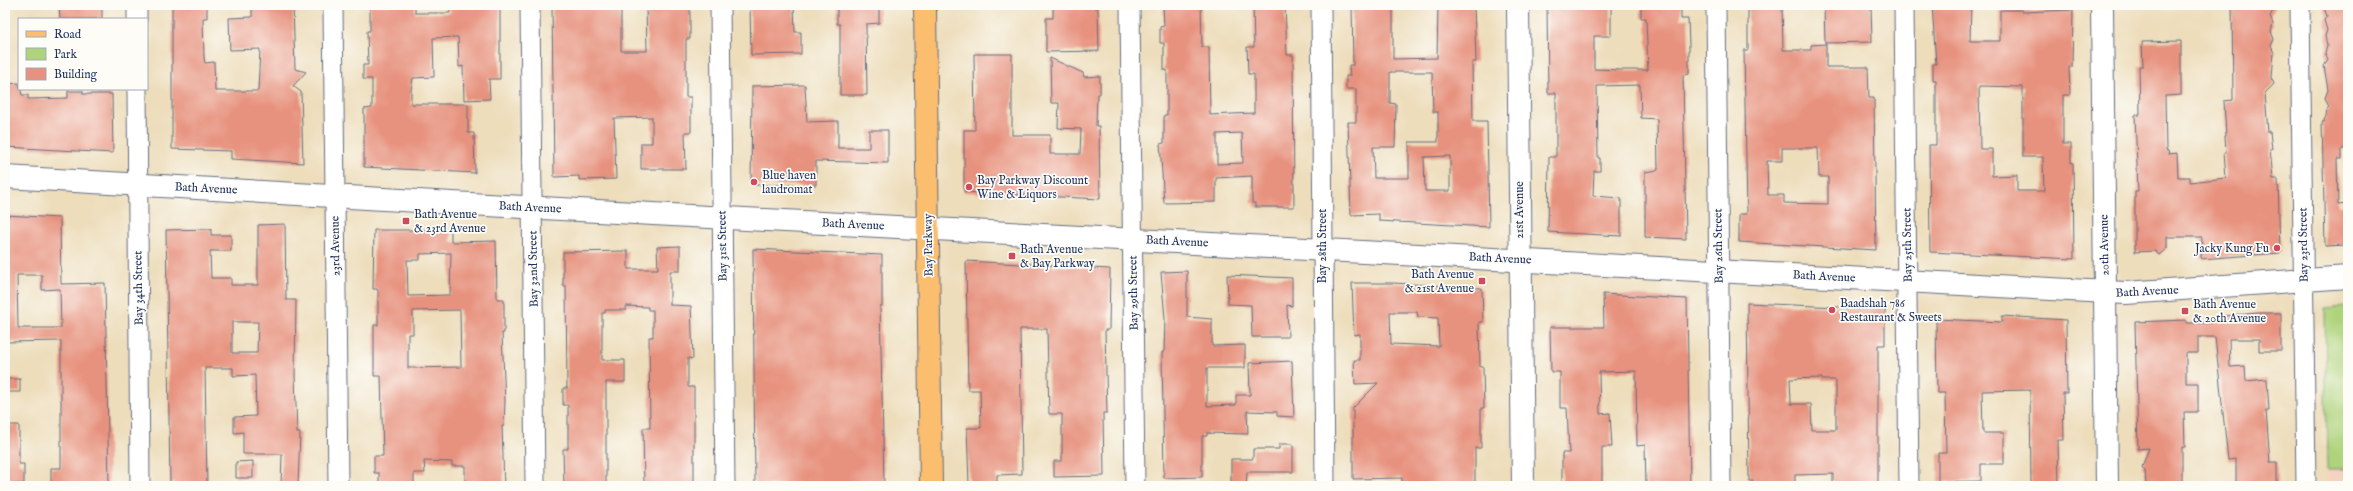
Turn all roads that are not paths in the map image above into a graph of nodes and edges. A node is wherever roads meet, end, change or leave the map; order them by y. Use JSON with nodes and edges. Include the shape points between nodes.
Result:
{"nodes":[{"id":1,"x":137,"y":5,"type":"edge"},
{"id":2,"x":333,"y":5,"type":"edge"},
{"id":3,"x":530,"y":5,"type":"edge"},
{"id":4,"x":720,"y":5,"type":"edge"},
{"id":5,"x":925,"y":5,"type":"edge"},
{"id":6,"x":1130,"y":5,"type":"edge"},
{"id":7,"x":1322,"y":5,"type":"edge"},
{"id":8,"x":1518,"y":5,"type":"edge"},
{"id":9,"x":1716,"y":5,"type":"edge"},
{"id":10,"x":1904,"y":5,"type":"edge"},
{"id":11,"x":2102,"y":5,"type":"edge"},
{"id":12,"x":2300,"y":5,"type":"edge"},
{"id":13,"x":137,"y":18,"type":"edge"},
{"id":14,"x":137,"y":90,"type":"edge"},
{"id":15,"x":5,"y":177,"type":"edge"},
{"id":16,"x":137,"y":184,"type":"junction"},
{"id":17,"x":334,"y":195,"type":"junction"},
{"id":18,"x":532,"y":207,"type":"junction"},
{"id":19,"x":722,"y":216,"type":"junction"},
{"id":20,"x":928,"y":229,"type":"junction"},
{"id":21,"x":1132,"y":239,"type":"junction"},
{"id":22,"x":1322,"y":249,"type":"junction"},
{"id":23,"x":1520,"y":259,"type":"junction"},
{"id":24,"x":1718,"y":270,"type":"junction"},
{"id":25,"x":2348,"y":277,"type":"edge"},
{"id":26,"x":1907,"y":280,"type":"junction"},
{"id":27,"x":2304,"y":280,"type":"junction"},
{"id":28,"x":2105,"y":292,"type":"junction"},
{"id":29,"x":140,"y":486,"type":"edge"},
{"id":30,"x":338,"y":486,"type":"edge"},
{"id":31,"x":535,"y":486,"type":"edge"},
{"id":32,"x":725,"y":486,"type":"edge"},
{"id":33,"x":930,"y":486,"type":"edge"},
{"id":34,"x":1135,"y":486,"type":"edge"},
{"id":35,"x":1325,"y":486,"type":"edge"},
{"id":36,"x":1523,"y":486,"type":"edge"},
{"id":37,"x":1720,"y":486,"type":"edge"},
{"id":38,"x":1909,"y":486,"type":"edge"},
{"id":39,"x":2107,"y":486,"type":"edge"},
{"id":40,"x":2306,"y":486,"type":"edge"}],
"edges":[{"from":1,"to":13,"type":"street"},
{"from":2,"to":17,"type":"street","name":"23rd Avenue"},
{"from":3,"to":18,"type":"street","name":"Bay 32nd Street"},
{"from":4,"to":19,"type":"street","name":"Bay 31st Street"},
{"from":5,"to":20,"type":"main road","name":"Bay Parkway"},
{"from":6,"to":21,"type":"street","name":"Bay 29th Street"},
{"from":7,"to":22,"type":"street","name":"Bay 28th Street"},
{"from":8,"to":23,"type":"street","name":"21st Avenue"},
{"from":9,"to":24,"type":"street","name":"Bay 26th Street"},
{"from":10,"to":26,"type":"street","name":"Bay 25th Street"},
{"from":11,"to":28,"type":"street","name":"20th Avenue"},
{"from":12,"to":27,"type":"street","name":"Bay 23rd Street"},
{"from":14,"to":16,"type":"street","name":"Bay 34th Street"},
{"from":15,"to":16,"type":"street","name":"Bath Avenue"},
{"from":16,"to":17,"type":"street","name":"Bath Avenue"},
{"from":16,"to":29,"type":"street","name":"Bay 34th Street"},
{"from":17,"to":18,"type":"street","name":"Bath Avenue"},
{"from":17,"to":30,"type":"street","name":"23rd Avenue"},
{"from":18,"to":19,"type":"street","name":"Bath Avenue"},
{"from":18,"to":31,"type":"street","name":"Bay 32nd Street"},
{"from":19,"to":20,"type":"street","name":"Bath Avenue"},
{"from":19,"to":32,"type":"street","name":"Bay 31st Street"},
{"from":20,"to":21,"type":"street","name":"Bath Avenue"},
{"from":20,"to":33,"type":"main road","name":"Bay Parkway"},
{"from":21,"to":22,"type":"street","name":"Bath Avenue"},
{"from":21,"to":34,"type":"street","name":"Bay 29th Street"},
{"from":22,"to":23,"type":"street","name":"Bath Avenue"},
{"from":22,"to":35,"type":"street","name":"Bay 28th Street"},
{"from":23,"to":24,"type":"street","name":"Bath Avenue"},
{"from":23,"to":36,"type":"street","name":"21st Avenue"},
{"from":24,"to":26,"type":"street","name":"Bath Avenue"},
{"from":24,"to":37,"type":"street","name":"Bay 26th Street"},
{"from":25,"to":27,"type":"street","name":"Bath Avenue"},
{"from":26,"to":28,"type":"street","name":"Bath Avenue"},
{"from":26,"to":38,"type":"street","name":"Bay 25th Street"},
{"from":27,"to":28,"type":"street","name":"Bath Avenue","via":[[2126,293]]},
{"from":27,"to":40,"type":"street","name":"Bay 23rd Street"},
{"from":28,"to":39,"type":"street","name":"20th Avenue"}]}
